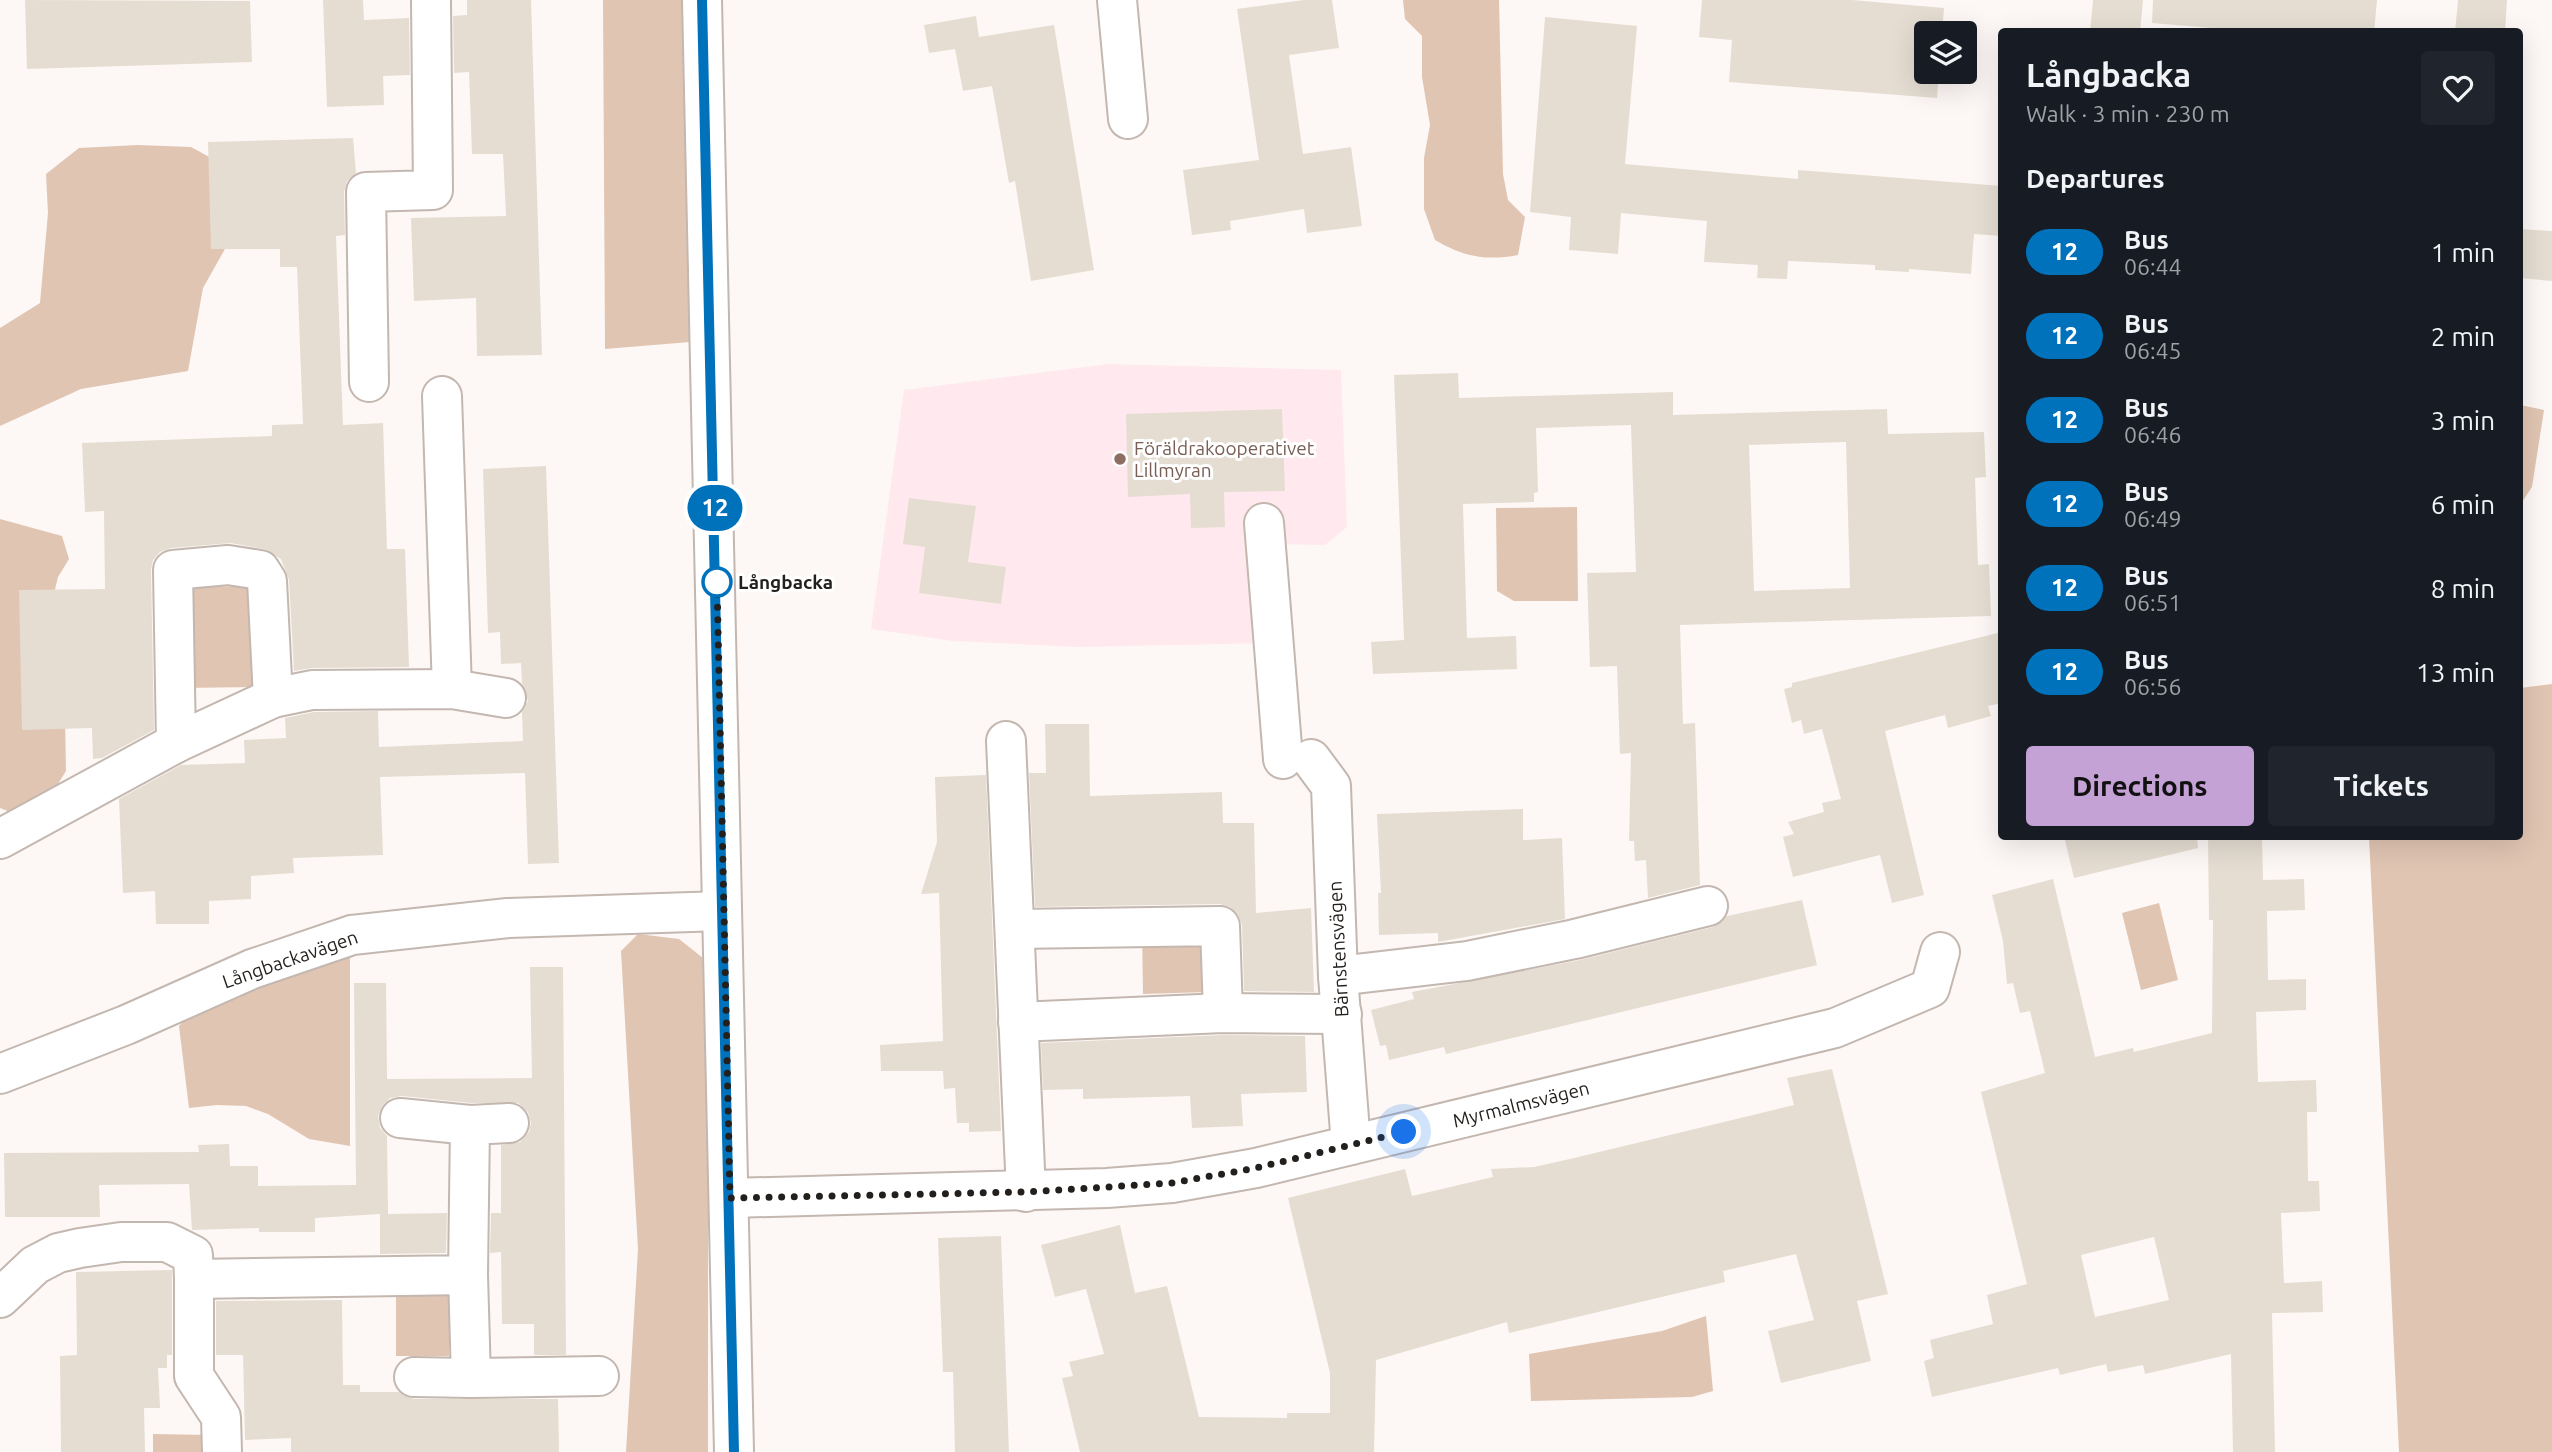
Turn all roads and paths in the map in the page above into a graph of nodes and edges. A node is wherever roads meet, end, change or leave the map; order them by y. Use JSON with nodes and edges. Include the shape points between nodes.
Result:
{"nodes":[{"id":1,"x":430,"y":0,"type":"edge"},
{"id":2,"x":702,"y":0,"type":"edge"},
{"id":3,"x":1117,"y":0,"type":"edge"},
{"id":4,"x":1128,"y":119,"type":"dead end"},
{"id":5,"x":369,"y":382,"type":"dead end"},
{"id":6,"x":442,"y":396,"type":"dead end"},
{"id":7,"x":1264,"y":523,"type":"dead end"},
{"id":8,"x":452,"y":689,"type":"junction"},
{"id":9,"x":273,"y":698,"type":"junction"},
{"id":10,"x":506,"y":698,"type":"dead end"},
{"id":11,"x":1006,"y":741,"type":"dead end"},
{"id":12,"x":176,"y":743,"type":"junction"},
{"id":13,"x":0,"y":839,"type":"edge"},
{"id":14,"x":1707,"y":906,"type":"dead end"},
{"id":15,"x":722,"y":911,"type":"junction"},
{"id":16,"x":1016,"y":929,"type":"junction"},
{"id":17,"x":1940,"y":952,"type":"dead end"},
{"id":18,"x":1338,"y":976,"type":"junction"},
{"id":19,"x":1223,"y":1013,"type":"junction"},
{"id":20,"x":1342,"y":1014,"type":"junction"},
{"id":21,"x":1018,"y":1022,"type":"junction"},
{"id":22,"x":0,"y":1074,"type":"edge"},
{"id":23,"x":400,"y":1118,"type":"dead end"},
{"id":24,"x":509,"y":1123,"type":"dead end"},
{"id":25,"x":470,"y":1125,"type":"junction"},
{"id":26,"x":1351,"y":1145,"type":"junction"},
{"id":27,"x":1026,"y":1192,"type":"junction"},
{"id":28,"x":730,"y":1198,"type":"junction"},
{"id":29,"x":468,"y":1275,"type":"junction"},
{"id":30,"x":194,"y":1279,"type":"junction"},
{"id":31,"x":0,"y":1298,"type":"edge"},
{"id":32,"x":599,"y":1376,"type":"dead end"},
{"id":33,"x":414,"y":1377,"type":"dead end"},
{"id":34,"x":471,"y":1378,"type":"junction"},
{"id":35,"x":222,"y":1452,"type":"edge"},
{"id":36,"x":734,"y":1452,"type":"edge"}],
"edges":[{"from":1,"to":5,"type":"street","via":[[433,190],[366,192]]},
{"from":2,"to":15,"type":"street"},
{"from":3,"to":4,"type":"street"},
{"from":6,"to":8,"type":"street"},
{"from":7,"to":18,"type":"street","name":"Bärnstensvägen","via":[[1297,758],[1331,786]]},
{"from":8,"to":9,"type":"street","via":[[312,690]]},
{"from":8,"to":10,"type":"street"},
{"from":9,"to":12,"type":"street"},
{"from":9,"to":12,"type":"street","via":[[267,581],[260,570],[228,565],[173,570]]},
{"from":11,"to":16,"type":"street"},
{"from":12,"to":13,"type":"street"},
{"from":14,"to":18,"type":"street","via":[[1466,961]]},
{"from":15,"to":22,"type":"street","name":"Långbackavägen","via":[[508,918],[352,935],[252,969],[127,1025]]},
{"from":15,"to":28,"type":"street"},
{"from":16,"to":19,"type":"street","via":[[1220,926]]},
{"from":16,"to":21,"type":"street"},
{"from":17,"to":26,"type":"street","name":"Myrmalmsvägen","via":[[1930,988],[1835,1028]]},
{"from":18,"to":20,"type":"street","name":"Bärnstensvägen"},
{"from":19,"to":20,"type":"street"},
{"from":19,"to":21,"type":"street"},
{"from":20,"to":26,"type":"street","name":"Bärnstensvägen"},
{"from":21,"to":27,"type":"street"},
{"from":23,"to":25,"type":"street"},
{"from":24,"to":25,"type":"street"},
{"from":25,"to":29,"type":"street"},
{"from":26,"to":27,"type":"street","name":"Myrmalmsvägen","via":[[1172,1183]]},
{"from":27,"to":28,"type":"street","name":"Myrmalmsvägen"},
{"from":28,"to":36,"type":"street"},
{"from":29,"to":30,"type":"street"},
{"from":29,"to":34,"type":"street"},
{"from":30,"to":31,"type":"street","via":[[193,1255],[167,1242],[121,1242],[58,1253],[35,1265]]},
{"from":30,"to":35,"type":"street","via":[[194,1376],[221,1417]]},
{"from":32,"to":34,"type":"street"},
{"from":33,"to":34,"type":"street"}]}
